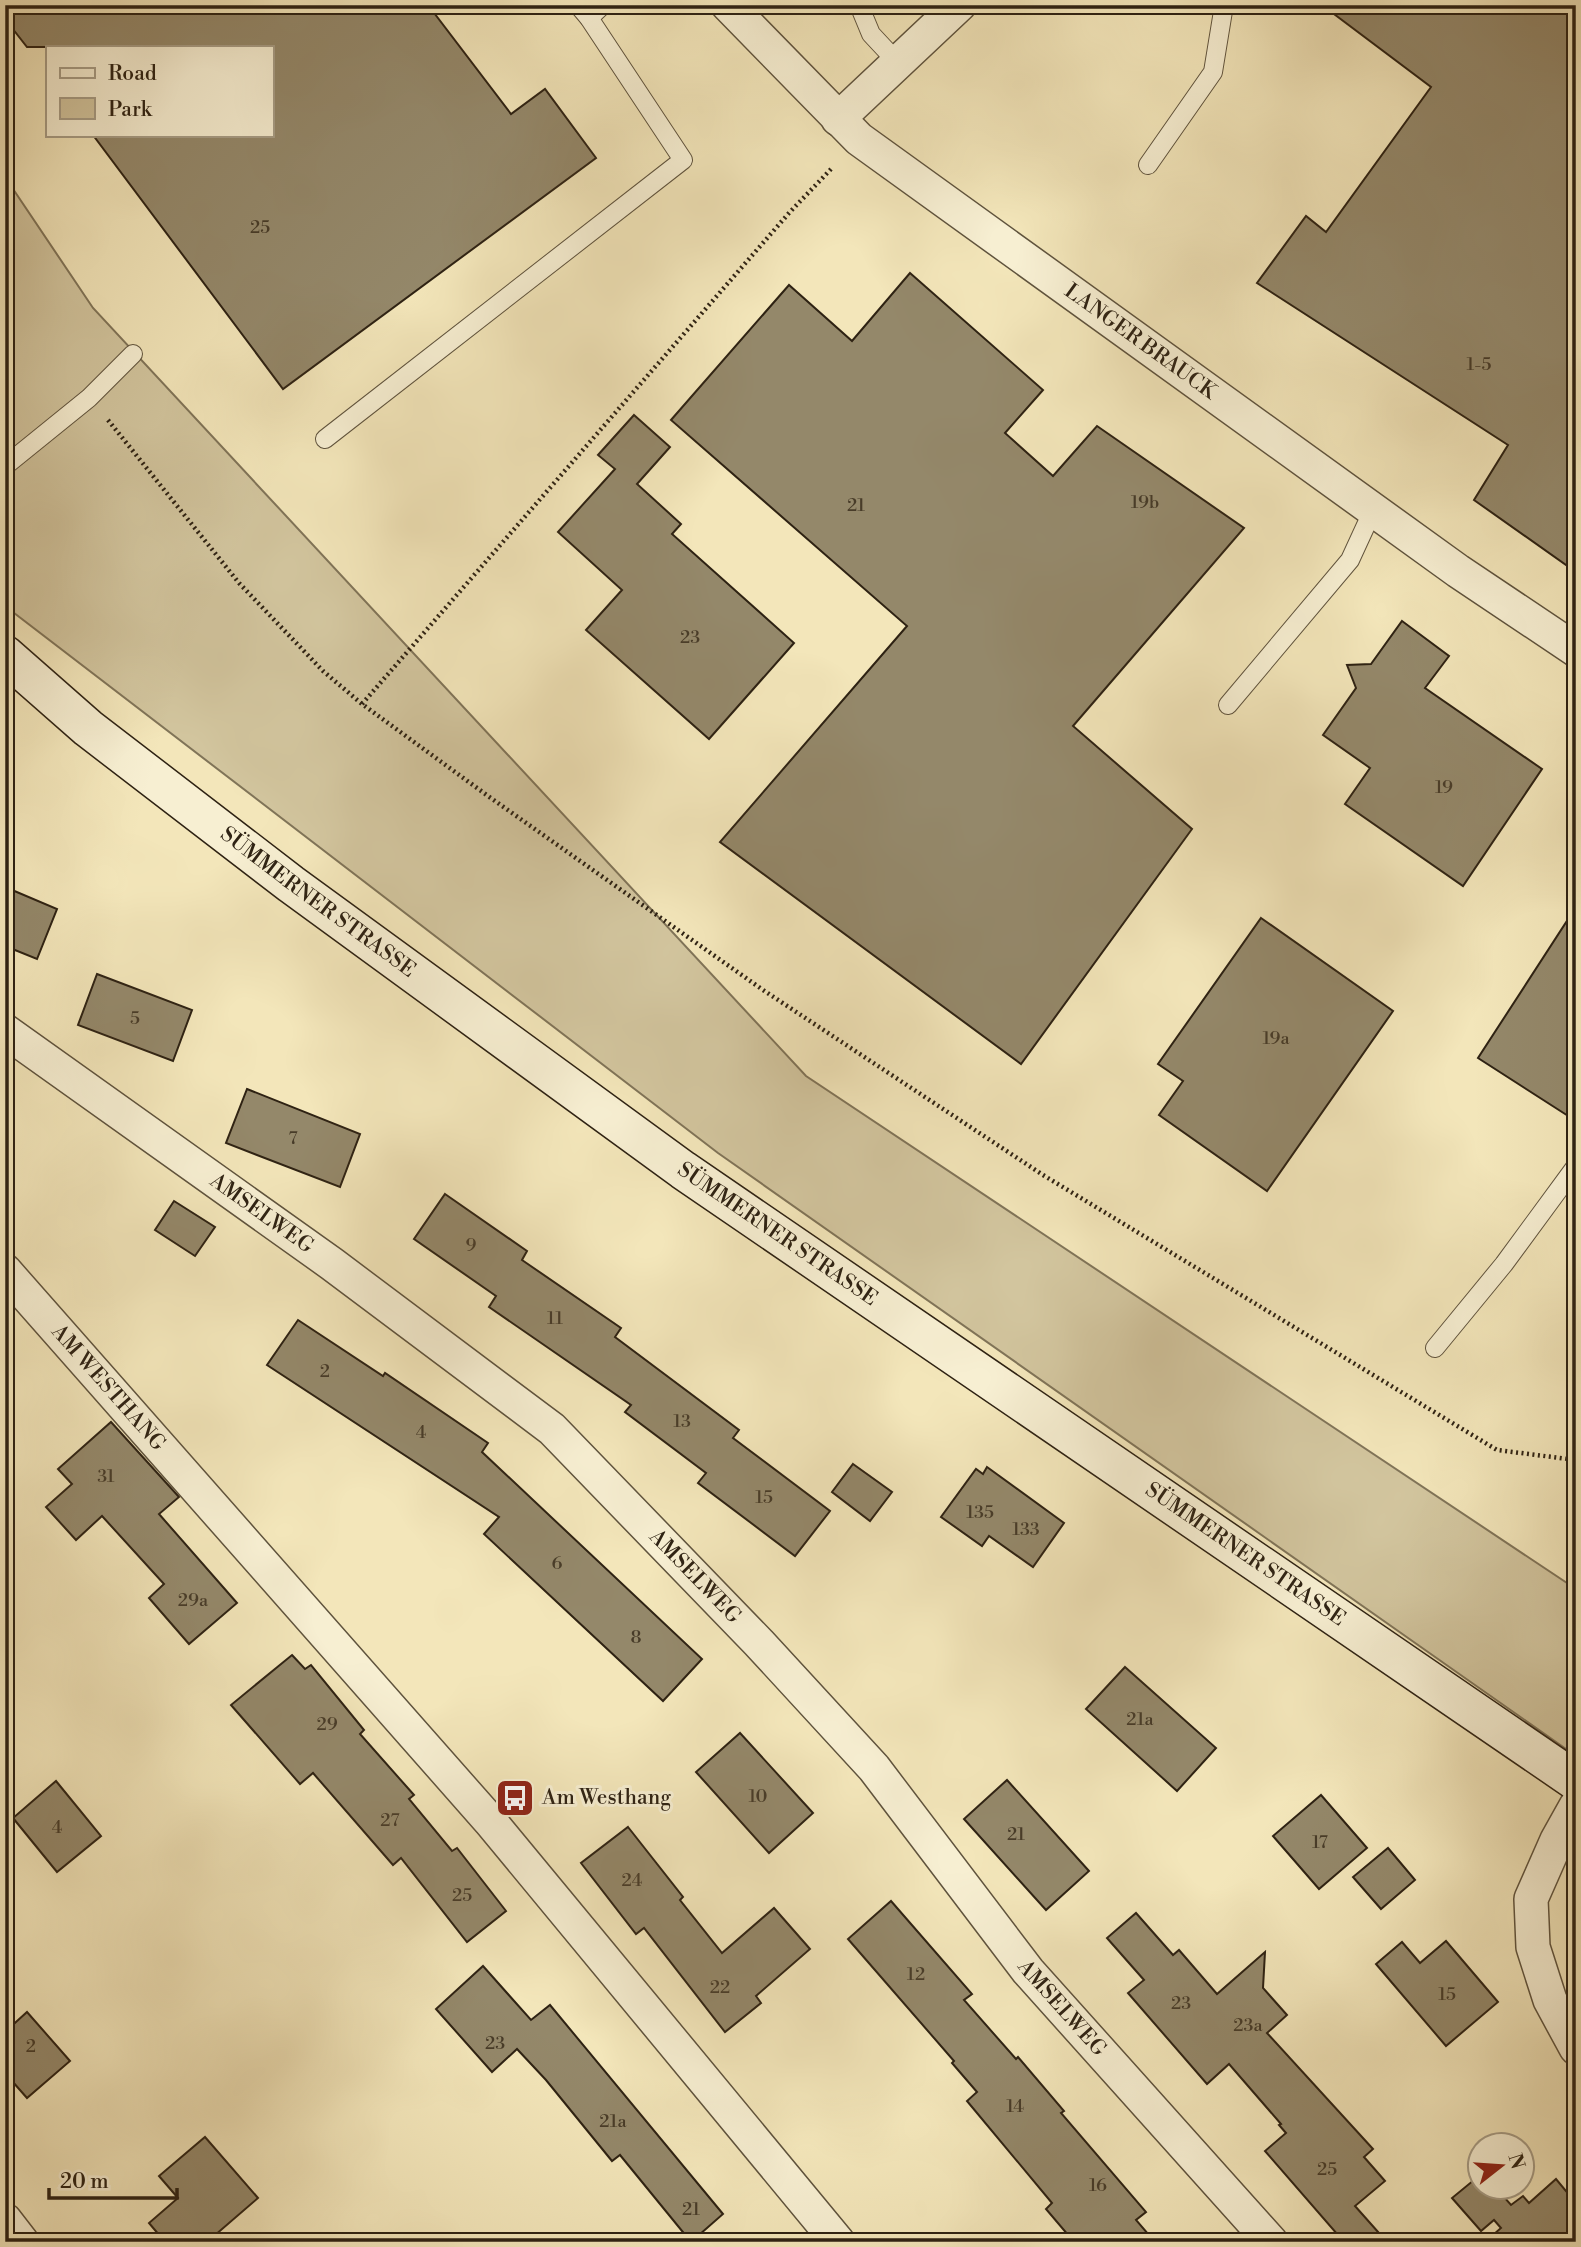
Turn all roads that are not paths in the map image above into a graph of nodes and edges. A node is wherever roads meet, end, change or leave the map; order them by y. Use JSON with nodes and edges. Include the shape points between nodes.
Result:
{"nodes":[{"id":1,"x":603,"y":5,"type":"edge"},
{"id":2,"x":729,"y":5,"type":"edge"},
{"id":3,"x":859,"y":5,"type":"edge"},
{"id":4,"x":959,"y":5,"type":"edge"},
{"id":5,"x":1224,"y":5,"type":"edge"},
{"id":6,"x":583,"y":12,"type":"edge"},
{"id":7,"x":898,"y":63,"type":"junction"},
{"id":8,"x":849,"y":129,"type":"junction"},
{"id":9,"x":1148,"y":165,"type":"dead end"},
{"id":10,"x":133,"y":354,"type":"dead end"},
{"id":11,"x":326,"y":439,"type":"dead end"},
{"id":12,"x":5,"y":466,"type":"edge"},
{"id":13,"x":1373,"y":510,"type":"junction"},
{"id":14,"x":1576,"y":650,"type":"edge"},
{"id":15,"x":5,"y":655,"type":"edge"},
{"id":16,"x":1228,"y":705,"type":"dead end"},
{"id":17,"x":5,"y":1031,"type":"edge"},
{"id":18,"x":1576,"y":1166,"type":"edge"},
{"id":19,"x":5,"y":1271,"type":"edge"},
{"id":20,"x":1435,"y":1348,"type":"dead end"},
{"id":21,"x":1576,"y":1781,"type":"edge"},
{"id":22,"x":1576,"y":1806,"type":"edge"},
{"id":23,"x":1576,"y":2048,"type":"edge"},
{"id":24,"x":5,"y":2220,"type":"edge"},
{"id":25,"x":22,"y":2242,"type":"edge"},
{"id":26,"x":838,"y":2242,"type":"edge"},
{"id":27,"x":1271,"y":2242,"type":"edge"}],
"edges":[{"from":1,"to":6,"type":"lane"},
{"from":2,"to":8,"type":"street","name":"LANGER BRAUCK"},
{"from":3,"to":7,"type":"lane","via":[[872,34]]},
{"from":4,"to":7,"type":"street"},
{"from":5,"to":9,"type":"lane","via":[[1213,72]]},
{"from":6,"to":11,"type":"lane","via":[[683,160]]},
{"from":7,"to":8,"type":"street"},
{"from":8,"to":13,"type":"street","name":"LANGER BRAUCK"},
{"from":10,"to":12,"type":"lane","via":[[89,398]]},
{"from":13,"to":14,"type":"street","name":"LANGER BRAUCK"},
{"from":13,"to":16,"type":"lane","via":[[1350,561]]},
{"from":15,"to":21,"type":"main road","name":"SÜMMERNER STRASSE","via":[[88,728],[291,884],[683,1170]]},
{"from":17,"to":27,"type":"street","name":"AMSELWEG","via":[[332,1264],[552,1429],[874,1768],[1028,1971]]},
{"from":18,"to":20,"type":"lane"},
{"from":19,"to":26,"type":"street","name":"AM WESTHANG","via":[[490,1821]]},
{"from":22,"to":23,"type":"street","via":[[1531,1899],[1533,1947],[1550,2000]]},
{"from":24,"to":25,"type":"street"}]}
